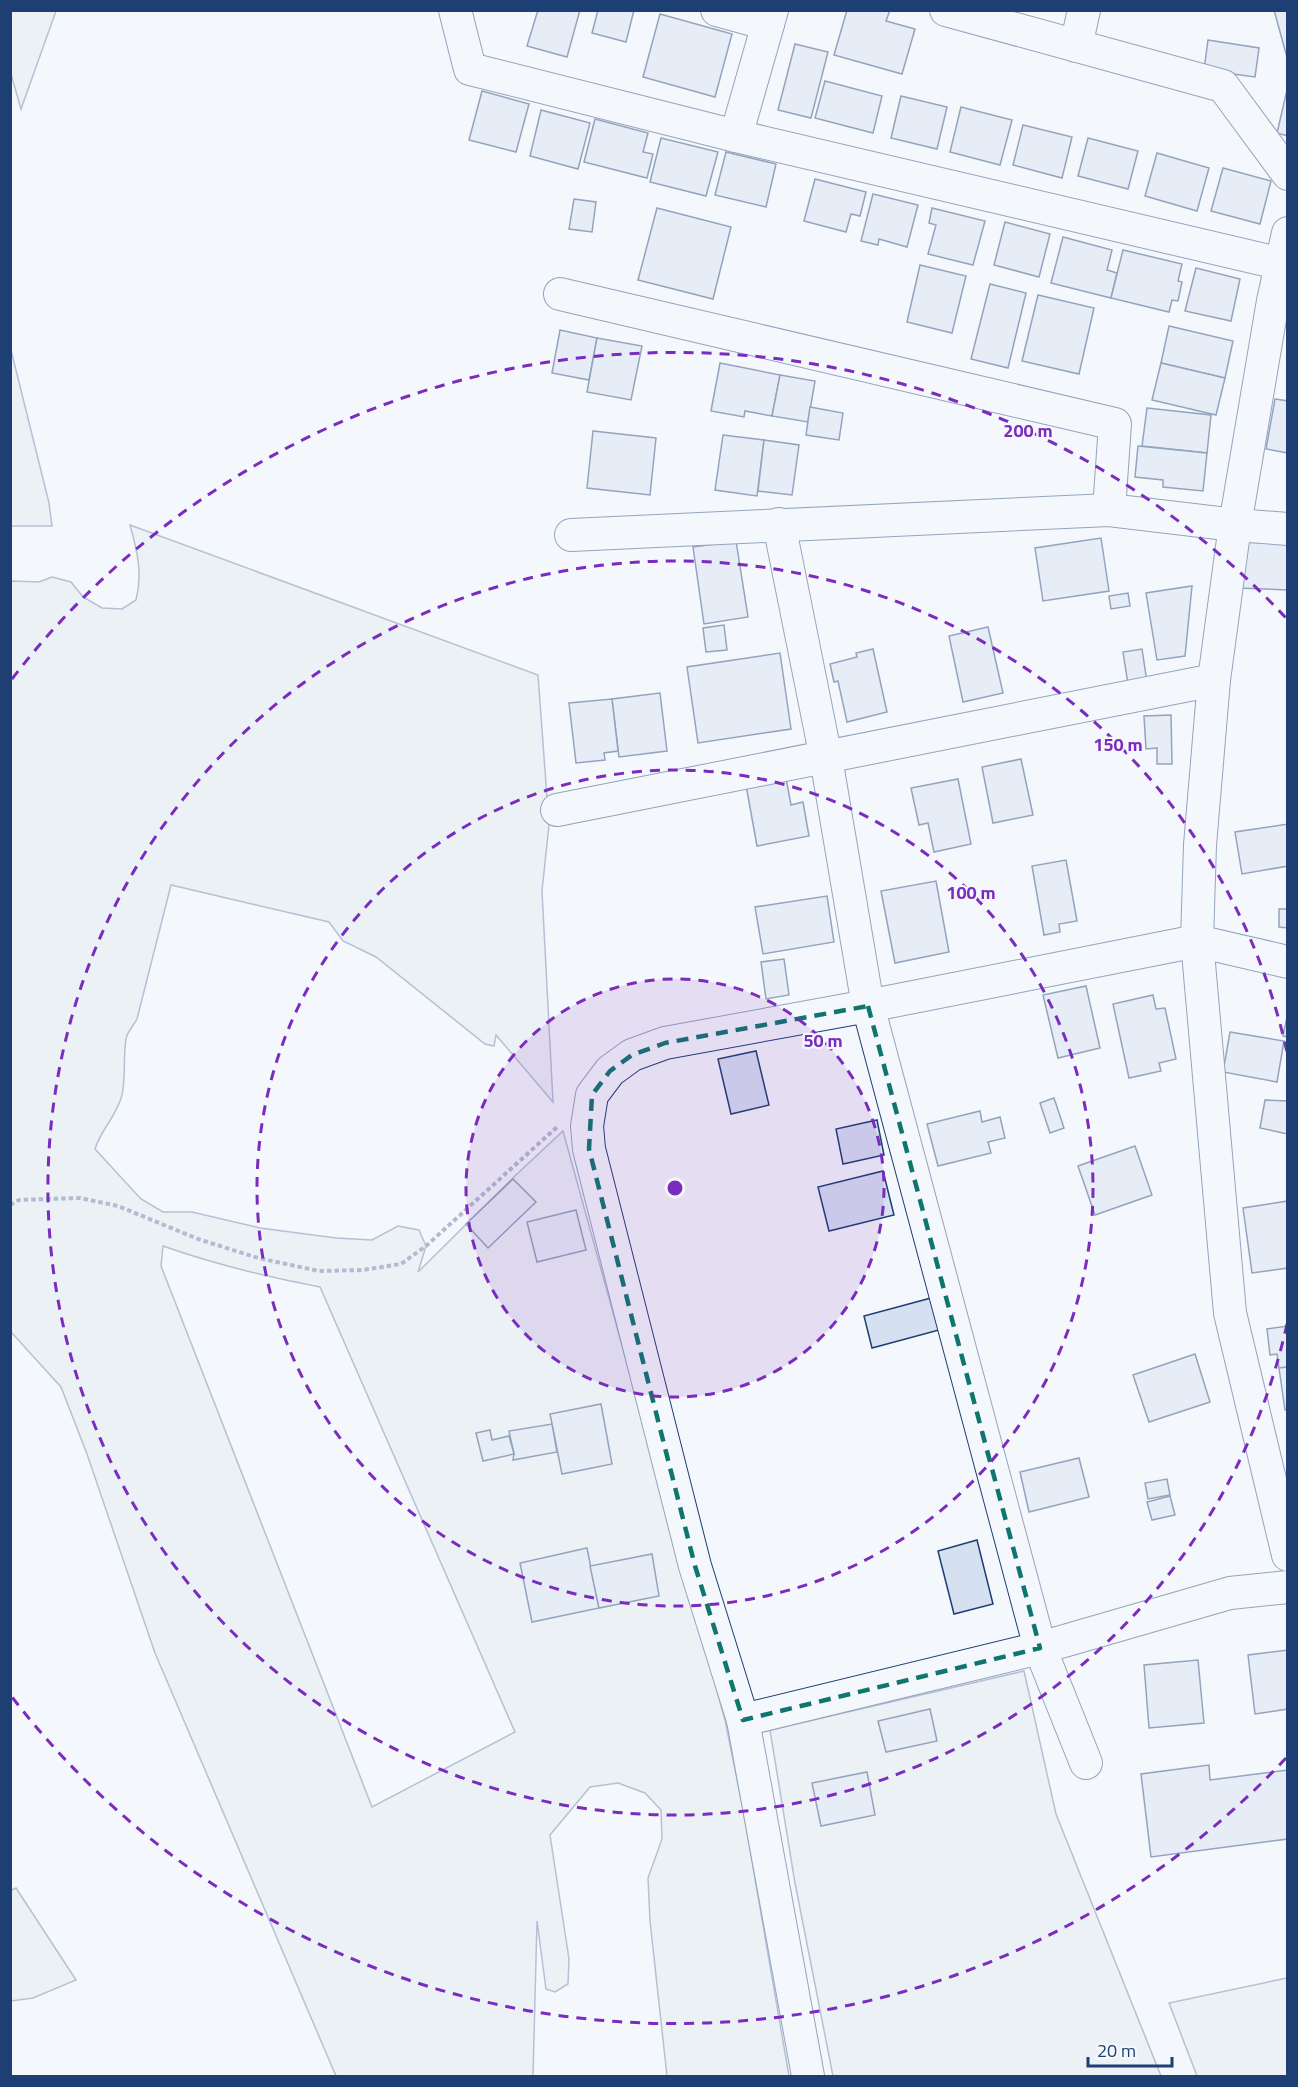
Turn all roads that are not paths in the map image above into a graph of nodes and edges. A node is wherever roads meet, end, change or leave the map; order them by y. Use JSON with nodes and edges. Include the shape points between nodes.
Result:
{"nodes":[{"id":1,"x":455,"y":10,"type":"edge"},
{"id":2,"x":717,"y":10,"type":"edge"},
{"id":3,"x":946,"y":10,"type":"edge"},
{"id":4,"x":1084,"y":10,"type":"edge"},
{"id":5,"x":770,"y":17,"type":"edge"},
{"id":6,"x":1076,"y":46,"type":"junction"},
{"id":7,"x":736,"y":136,"type":"junction"},
{"id":8,"x":1287,"y":174,"type":"edge"},
{"id":9,"x":1287,"y":233,"type":"edge"},
{"id":10,"x":1282,"y":264,"type":"junction"},
{"id":11,"x":560,"y":294,"type":"dead end"},
{"id":12,"x":1280,"y":303,"type":"edge"},
{"id":13,"x":1109,"y":510,"type":"junction"},
{"id":14,"x":779,"y":524,"type":"junction"},
{"id":15,"x":1234,"y":525,"type":"junction"},
{"id":16,"x":1287,"y":529,"type":"edge"},
{"id":17,"x":571,"y":535,"type":"dead end"},
{"id":18,"x":1214,"y":680,"type":"junction"},
{"id":19,"x":826,"y":758,"type":"junction"},
{"id":20,"x":558,"y":810,"type":"dead end"},
{"id":21,"x":1197,"y":941,"type":"junction"},
{"id":22,"x":1287,"y":962,"type":"edge"},
{"id":23,"x":868,"y":1006,"type":"junction"},
{"id":24,"x":1287,"y":1555,"type":"edge"},
{"id":25,"x":1287,"y":1587,"type":"edge"},
{"id":26,"x":1040,"y":1648,"type":"junction"},
{"id":27,"x":743,"y":1720,"type":"junction"},
{"id":28,"x":1086,"y":1763,"type":"dead end"},
{"id":29,"x":808,"y":2076,"type":"edge"}],
"edges":[{"from":1,"to":7,"type":"street","via":[[470,69]]},
{"from":2,"to":5,"type":"street"},
{"from":3,"to":6,"type":"street"},
{"from":4,"to":6,"type":"street"},
{"from":5,"to":7,"type":"street"},
{"from":6,"to":8,"type":"street","via":[[1223,86]]},
{"from":7,"to":10,"type":"street"},
{"from":9,"to":10,"type":"street"},
{"from":10,"to":12,"type":"street"},
{"from":11,"to":13,"type":"street","via":[[1115,424]]},
{"from":12,"to":15,"type":"street"},
{"from":13,"to":14,"type":"street"},
{"from":13,"to":15,"type":"street"},
{"from":14,"to":17,"type":"street"},
{"from":14,"to":19,"type":"street"},
{"from":15,"to":16,"type":"street"},
{"from":15,"to":18,"type":"street"},
{"from":18,"to":19,"type":"street"},
{"from":18,"to":21,"type":"street","via":[[1200,845]]},
{"from":19,"to":20,"type":"street"},
{"from":19,"to":23,"type":"street"},
{"from":21,"to":22,"type":"street"},
{"from":21,"to":23,"type":"street"},
{"from":21,"to":24,"type":"street","via":[[1230,1313]]},
{"from":23,"to":26,"type":"street"},
{"from":23,"to":27,"type":"street","via":[[665,1043],[632,1055],[610,1071],[592,1095],[587,1126],[589,1149],[696,1566]]},
{"from":25,"to":26,"type":"street","via":[[1230,1593]]},
{"from":26,"to":27,"type":"street"},
{"from":26,"to":28,"type":"street"},
{"from":27,"to":29,"type":"street"}]}
